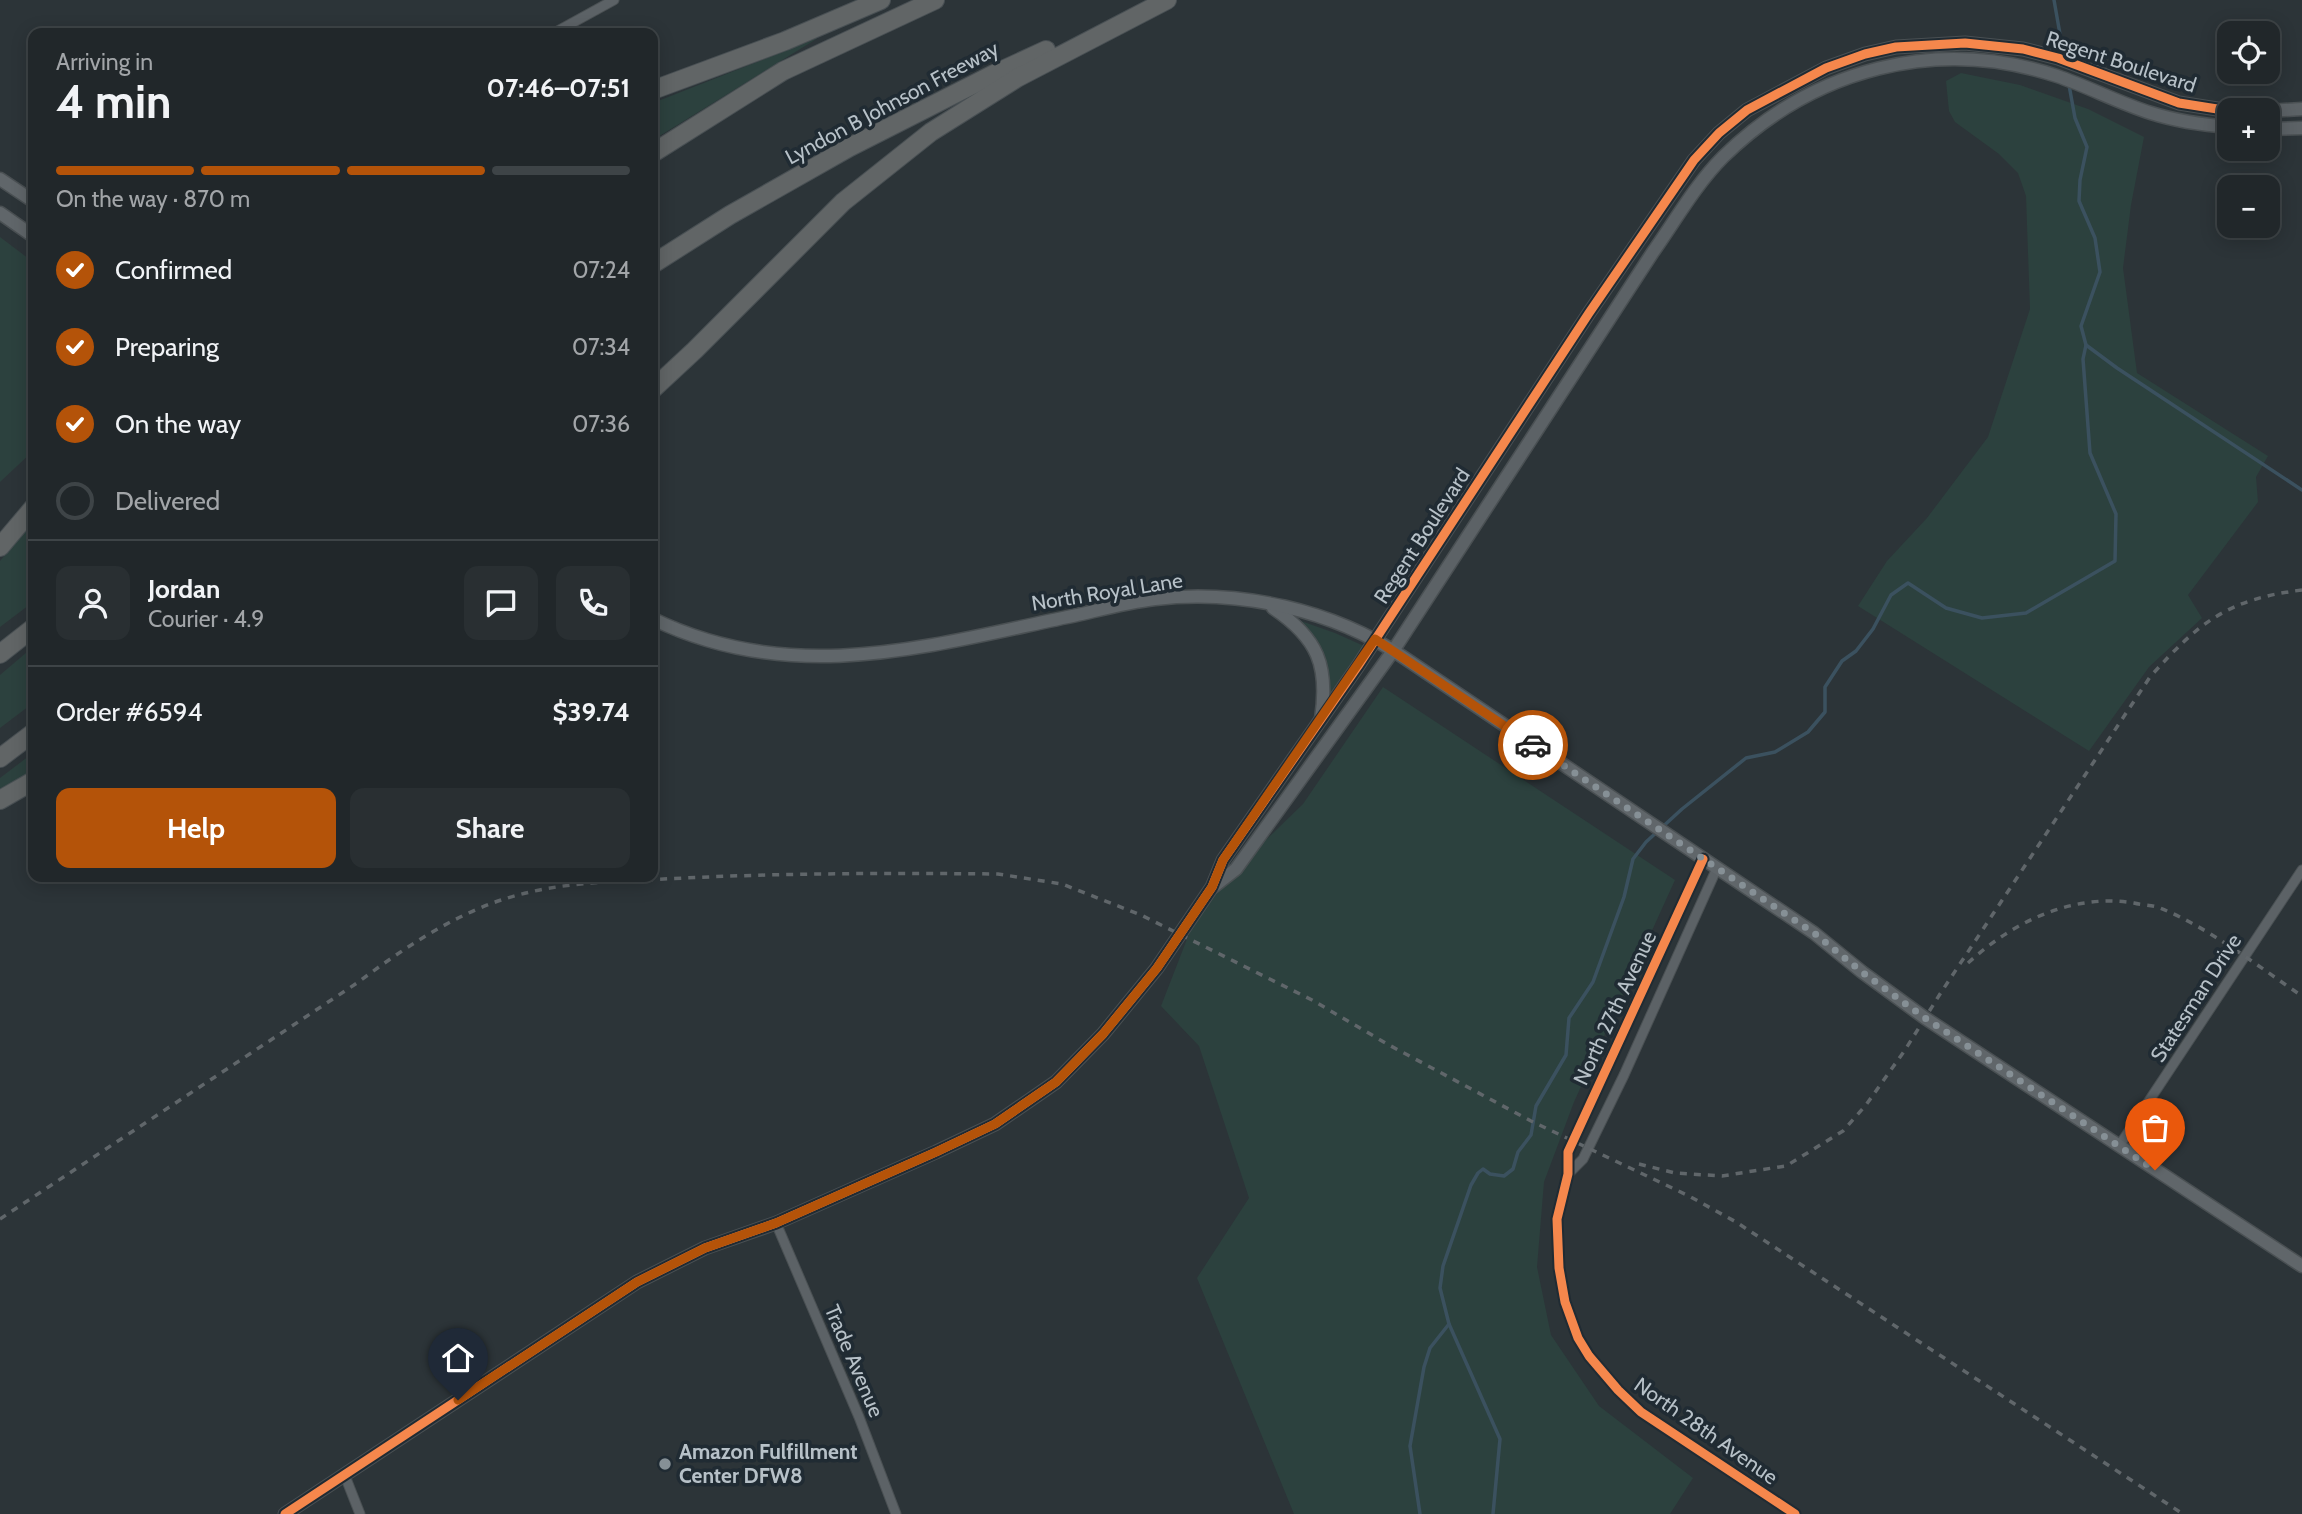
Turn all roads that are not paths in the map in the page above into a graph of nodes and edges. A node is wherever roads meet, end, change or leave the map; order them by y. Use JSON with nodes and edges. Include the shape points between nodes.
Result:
{"nodes":[{"id":1,"x":614,"y":0,"type":"edge"},
{"id":2,"x":881,"y":0,"type":"edge"},
{"id":3,"x":935,"y":0,"type":"edge"},
{"id":4,"x":1161,"y":0,"type":"edge"},
{"id":5,"x":1167,"y":0,"type":"edge"},
{"id":6,"x":563,"y":28,"type":"edge"},
{"id":7,"x":1934,"y":44,"type":"junction"},
{"id":8,"x":1935,"y":60,"type":"junction"},
{"id":9,"x":658,"y":88,"type":"edge"},
{"id":10,"x":2217,"y":109,"type":"edge"},
{"id":11,"x":2302,"y":109,"type":"edge"},
{"id":12,"x":2280,"y":110,"type":"edge"},
{"id":13,"x":2217,"y":125,"type":"edge"},
{"id":14,"x":2302,"y":128,"type":"edge"},
{"id":15,"x":2280,"y":129,"type":"edge"},
{"id":16,"x":658,"y":150,"type":"edge"},
{"id":17,"x":1,"y":181,"type":"edge"},
{"id":18,"x":28,"y":198,"type":"edge"},
{"id":19,"x":0,"y":213,"type":"edge"},
{"id":20,"x":28,"y":233,"type":"edge"},
{"id":21,"x":658,"y":261,"type":"edge"},
{"id":22,"x":658,"y":383,"type":"edge"},
{"id":23,"x":28,"y":514,"type":"edge"},
{"id":24,"x":0,"y":547,"type":"edge"},
{"id":25,"x":1267,"y":604,"type":"junction"},
{"id":26,"x":658,"y":621,"type":"edge"},
{"id":27,"x":28,"y":632,"type":"edge"},
{"id":28,"x":1375,"y":639,"type":"junction"},
{"id":29,"x":1393,"y":651,"type":"junction"},
{"id":30,"x":0,"y":654,"type":"edge"},
{"id":31,"x":1321,"y":719,"type":"junction"},
{"id":32,"x":28,"y":737,"type":"edge"},
{"id":33,"x":0,"y":758,"type":"edge"},
{"id":34,"x":28,"y":784,"type":"edge"},
{"id":35,"x":0,"y":800,"type":"edge"},
{"id":36,"x":1703,"y":859,"type":"junction"},
{"id":37,"x":1717,"y":868,"type":"junction"},
{"id":38,"x":2302,"y":870,"type":"edge"},
{"id":39,"x":1212,"y":887,"type":"junction"},
{"id":40,"x":1606,"y":1068,"type":"junction"},
{"id":41,"x":1624,"y":1075,"type":"junction"},
{"id":42,"x":2119,"y":1146,"type":"junction"},
{"id":43,"x":1568,"y":1174,"type":"junction"},
{"id":44,"x":776,"y":1223,"type":"junction"},
{"id":45,"x":2302,"y":1266,"type":"edge"},
{"id":46,"x":345,"y":1476,"type":"junction"},
{"id":47,"x":285,"y":1514,"type":"edge"},
{"id":48,"x":360,"y":1514,"type":"edge"},
{"id":49,"x":896,"y":1514,"type":"edge"},
{"id":50,"x":1795,"y":1514,"type":"edge"}],
"edges":[{"from":1,"to":6,"type":"street"},
{"from":2,"to":9,"type":"highway"},
{"from":3,"to":16,"type":"highway","via":[[783,71]]},
{"from":4,"to":21,"type":"highway","name":"Lyndon B Johnson Freeway","via":[[994,74],[850,147]]},
{"from":5,"to":22,"type":"highway","via":[[1017,78],[931,132],[844,202]]},
{"from":7,"to":8,"type":"street"},
{"from":7,"to":10,"type":"street","name":"Regent Boulevard","via":[[2023,49],[2179,103]]},
{"from":7,"to":28,"type":"street","name":"Regent Boulevard","via":[[1886,50],[1826,68],[1747,110],[1694,160]]},
{"from":8,"to":13,"type":"street","name":"Regent Boulevard","via":[[1989,60],[2055,76],[2150,113]]},
{"from":8,"to":29,"type":"street","name":"Regent Boulevard","via":[[1888,65],[1821,88],[1759,126],[1721,159],[1653,252]]},
{"from":11,"to":12,"type":"street"},
{"from":14,"to":15,"type":"street"},
{"from":17,"to":18,"type":"main road"},
{"from":19,"to":20,"type":"main road"},
{"from":23,"to":24,"type":"highway"},
{"from":25,"to":26,"type":"main road","name":"North Royal Lane","via":[[1208,596],[1157,599],[919,647],[835,657],[740,650]]},
{"from":25,"to":28,"type":"main road","name":"North Royal Lane","via":[[1319,617]]},
{"from":25,"to":31,"type":"main road","via":[[1297,625],[1317,653],[1324,683]]},
{"from":27,"to":30,"type":"highway"},
{"from":28,"to":29,"type":"main road","name":"North Royal Lane"},
{"from":28,"to":31,"type":"street","name":"Regent Boulevard"},
{"from":29,"to":36,"type":"main road","name":"North Royal Lane"},
{"from":29,"to":39,"type":"street","name":"Regent Boulevard","via":[[1236,869]]},
{"from":31,"to":39,"type":"street","name":"Regent Boulevard","via":[[1223,860]]},
{"from":32,"to":33,"type":"highway"},
{"from":34,"to":35,"type":"highway"},
{"from":36,"to":37,"type":"main road","name":"North Royal Lane"},
{"from":36,"to":40,"type":"street","name":"North 27th Avenue"},
{"from":37,"to":41,"type":"street","name":"North 27th Avenue"},
{"from":37,"to":42,"type":"main road","name":"North Royal Lane","via":[[1814,933],[1925,1018]]},
{"from":38,"to":42,"type":"street","name":"Statesman Drive"},
{"from":39,"to":44,"type":"street","name":"Regent Boulevard","via":[[1157,968],[1056,1082],[995,1124]]},
{"from":40,"to":41,"type":"street"},
{"from":40,"to":43,"type":"street","name":"North 27th Avenue","via":[[1568,1152]]},
{"from":41,"to":43,"type":"street","name":"North 27th Avenue","via":[[1583,1159]]},
{"from":42,"to":45,"type":"main road","name":"North Royal Lane"},
{"from":43,"to":50,"type":"street","name":"North 28th Avenue","via":[[1557,1219],[1559,1268],[1565,1302],[1589,1356],[1641,1412]]},
{"from":44,"to":46,"type":"street","name":"Regent Boulevard","via":[[705,1248],[637,1282]]},
{"from":44,"to":49,"type":"street","name":"Trade Avenue"},
{"from":46,"to":47,"type":"street","name":"Regent Boulevard"},
{"from":46,"to":48,"type":"street"}]}
